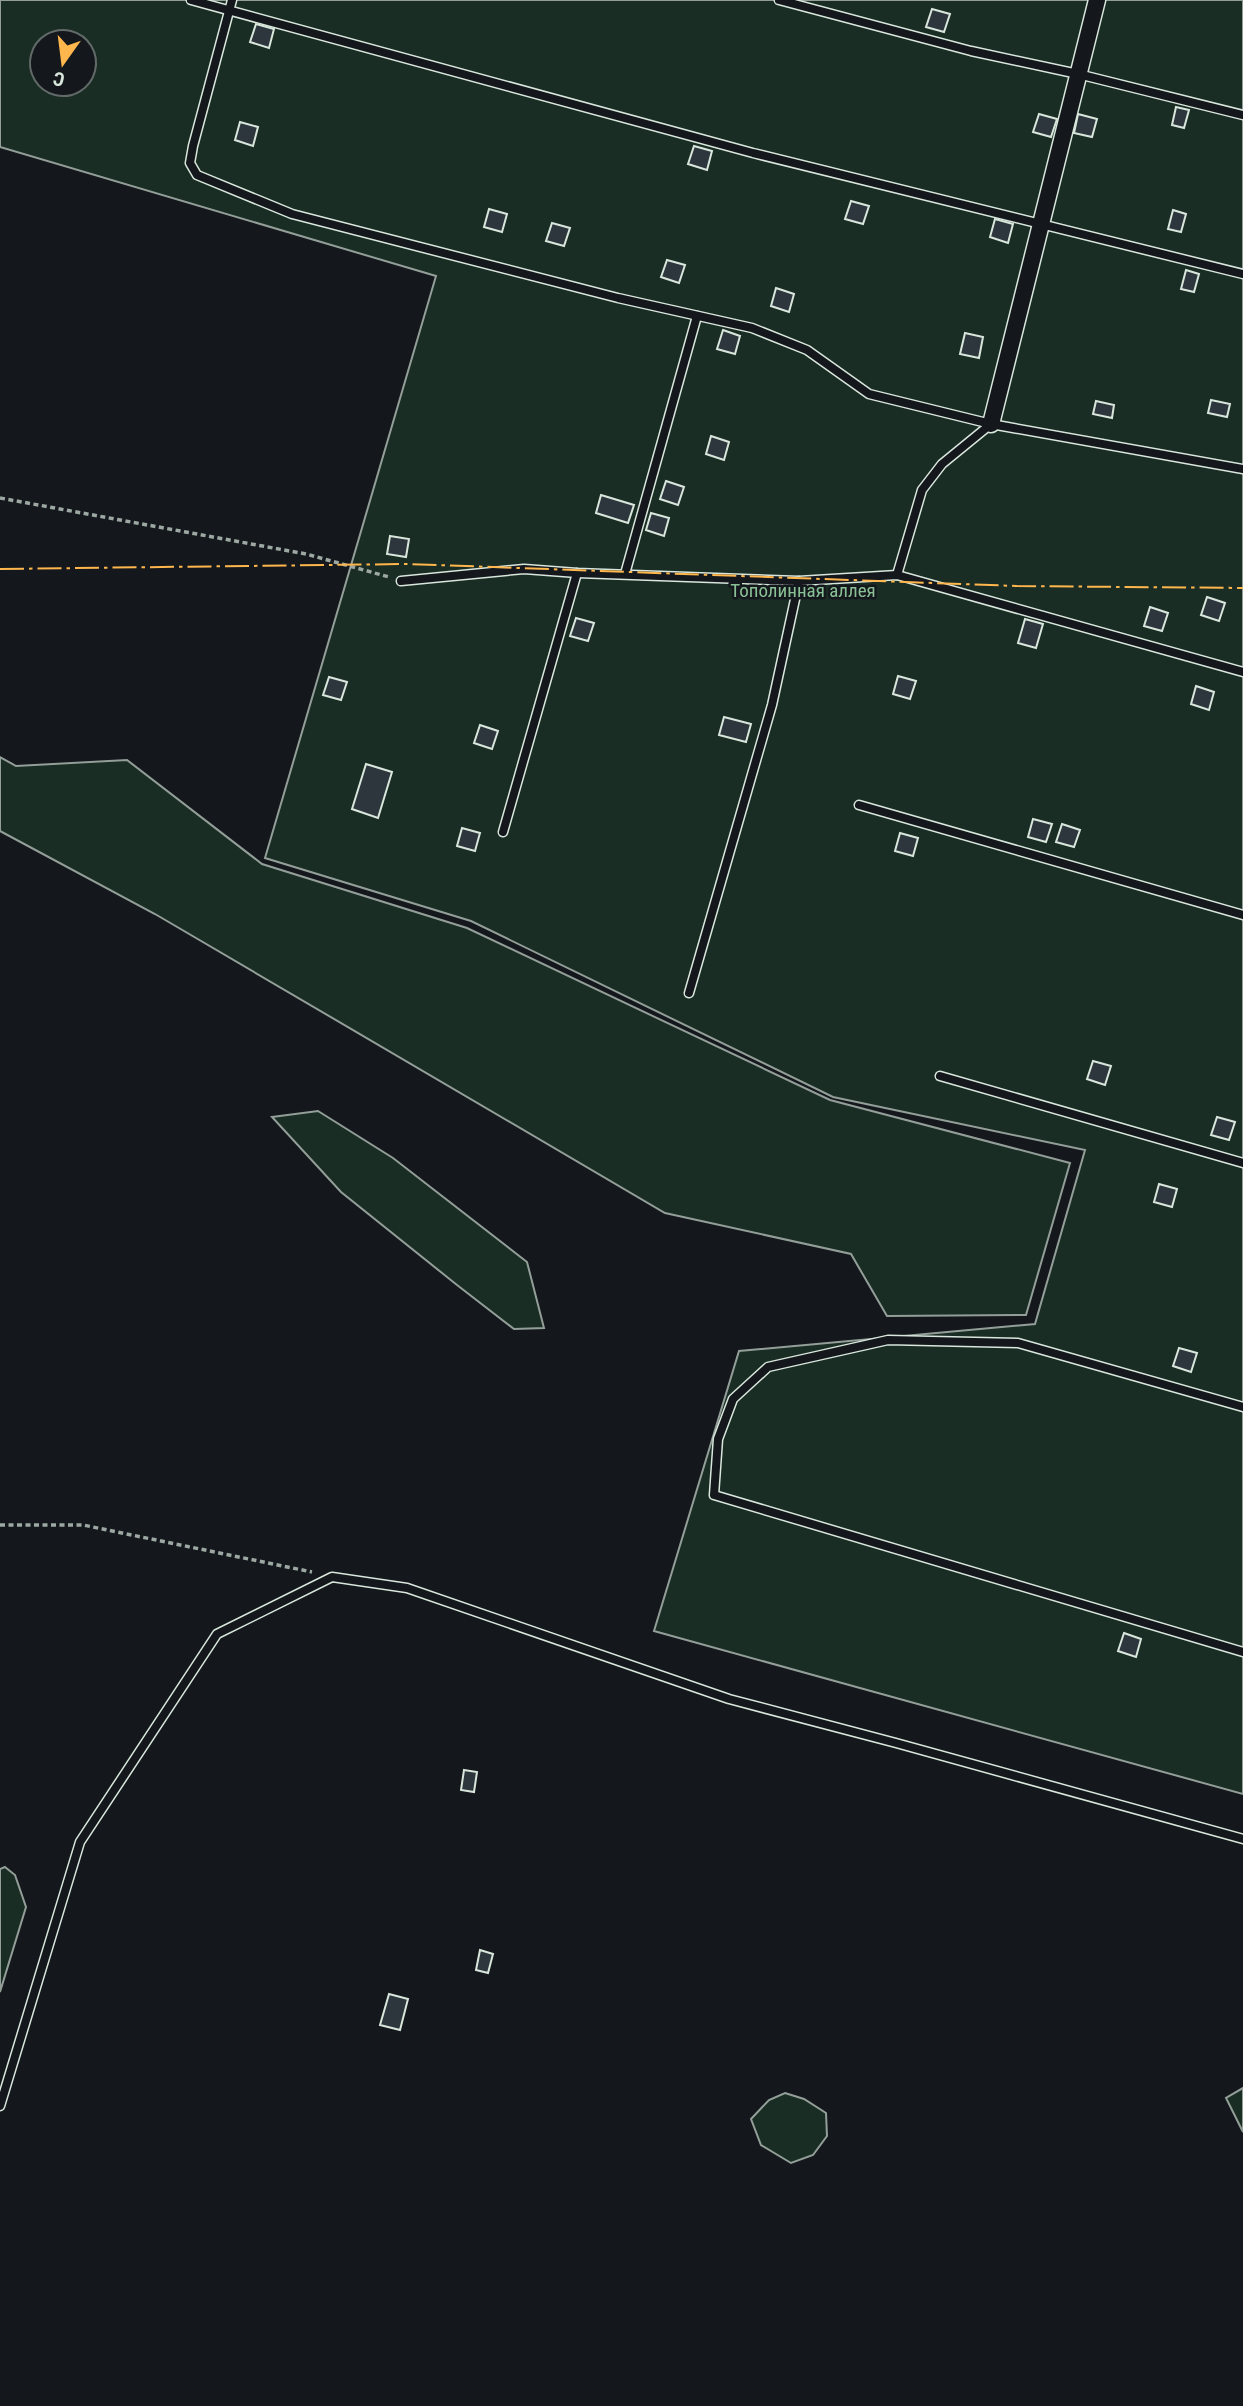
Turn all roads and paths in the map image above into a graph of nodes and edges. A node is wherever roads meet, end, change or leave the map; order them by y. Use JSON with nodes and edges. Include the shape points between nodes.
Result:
{"nodes":[{"id":1,"x":191,"y":0,"type":"edge"},
{"id":2,"x":232,"y":0,"type":"edge"},
{"id":3,"x":779,"y":0,"type":"edge"},
{"id":4,"x":1097,"y":0,"type":"edge"},
{"id":5,"x":229,"y":10,"type":"junction"},
{"id":6,"x":1079,"y":74,"type":"junction"},
{"id":7,"x":1243,"y":115,"type":"edge"},
{"id":8,"x":1042,"y":225,"type":"junction"},
{"id":9,"x":1243,"y":274,"type":"edge"},
{"id":10,"x":697,"y":316,"type":"junction"},
{"id":11,"x":991,"y":424,"type":"junction"},
{"id":12,"x":1243,"y":469,"type":"edge"},
{"id":13,"x":0,"y":498,"type":"edge"},
{"id":14,"x":577,"y":573,"type":"junction"},
{"id":15,"x":625,"y":574,"type":"junction"},
{"id":16,"x":897,"y":575,"type":"junction"},
{"id":17,"x":401,"y":581,"type":"joint"},
{"id":18,"x":799,"y":581,"type":"junction"},
{"id":19,"x":1243,"y":672,"type":"edge"},
{"id":20,"x":859,"y":805,"type":"dead end"},
{"id":21,"x":503,"y":832,"type":"dead end"},
{"id":22,"x":1243,"y":915,"type":"edge"},
{"id":23,"x":690,"y":993,"type":"dead end"},
{"id":24,"x":940,"y":1076,"type":"dead end"},
{"id":25,"x":1243,"y":1163,"type":"edge"},
{"id":26,"x":1243,"y":1407,"type":"edge"},
{"id":27,"x":0,"y":1525,"type":"edge"},
{"id":28,"x":332,"y":1577,"type":"junction"},
{"id":29,"x":1243,"y":1652,"type":"edge"},
{"id":30,"x":1243,"y":1839,"type":"edge"},
{"id":31,"x":0,"y":2106,"type":"edge"}],
"edges":[{"from":1,"to":5,"type":"lane"},
{"from":2,"to":5,"type":"lane"},
{"from":3,"to":6,"type":"lane","via":[[971,51]]},
{"from":4,"to":6,"type":"street"},
{"from":5,"to":8,"type":"lane","via":[[753,153]]},
{"from":5,"to":10,"type":"lane","via":[[193,146],[190,163],[197,175],[292,214]]},
{"from":6,"to":7,"type":"lane"},
{"from":6,"to":8,"type":"street"},
{"from":8,"to":9,"type":"lane"},
{"from":8,"to":11,"type":"street"},
{"from":10,"to":11,"type":"lane","via":[[752,328],[807,351],[869,394]]},
{"from":10,"to":15,"type":"lane"},
{"from":11,"to":12,"type":"lane"},
{"from":11,"to":16,"type":"lane","via":[[943,464],[922,490]]},
{"from":13,"to":17,"type":"path","via":[[306,554]]},
{"from":14,"to":15,"type":"lane"},
{"from":14,"to":17,"type":"lane","via":[[524,569]]},
{"from":14,"to":21,"type":"lane"},
{"from":15,"to":18,"type":"lane"},
{"from":16,"to":18,"type":"lane"},
{"from":16,"to":19,"type":"lane"},
{"from":18,"to":23,"type":"lane","via":[[772,705]]},
{"from":20,"to":22,"type":"lane"},
{"from":24,"to":25,"type":"lane"},
{"from":26,"to":29,"type":"lane","via":[[1018,1343],[888,1340],[768,1367],[733,1399],[718,1438],[713,1495]]},
{"from":27,"to":28,"type":"path","via":[[83,1525]]},
{"from":28,"to":30,"type":"lane","via":[[407,1588],[729,1699]]},
{"from":28,"to":31,"type":"lane","via":[[217,1634],[80,1842]]}]}
